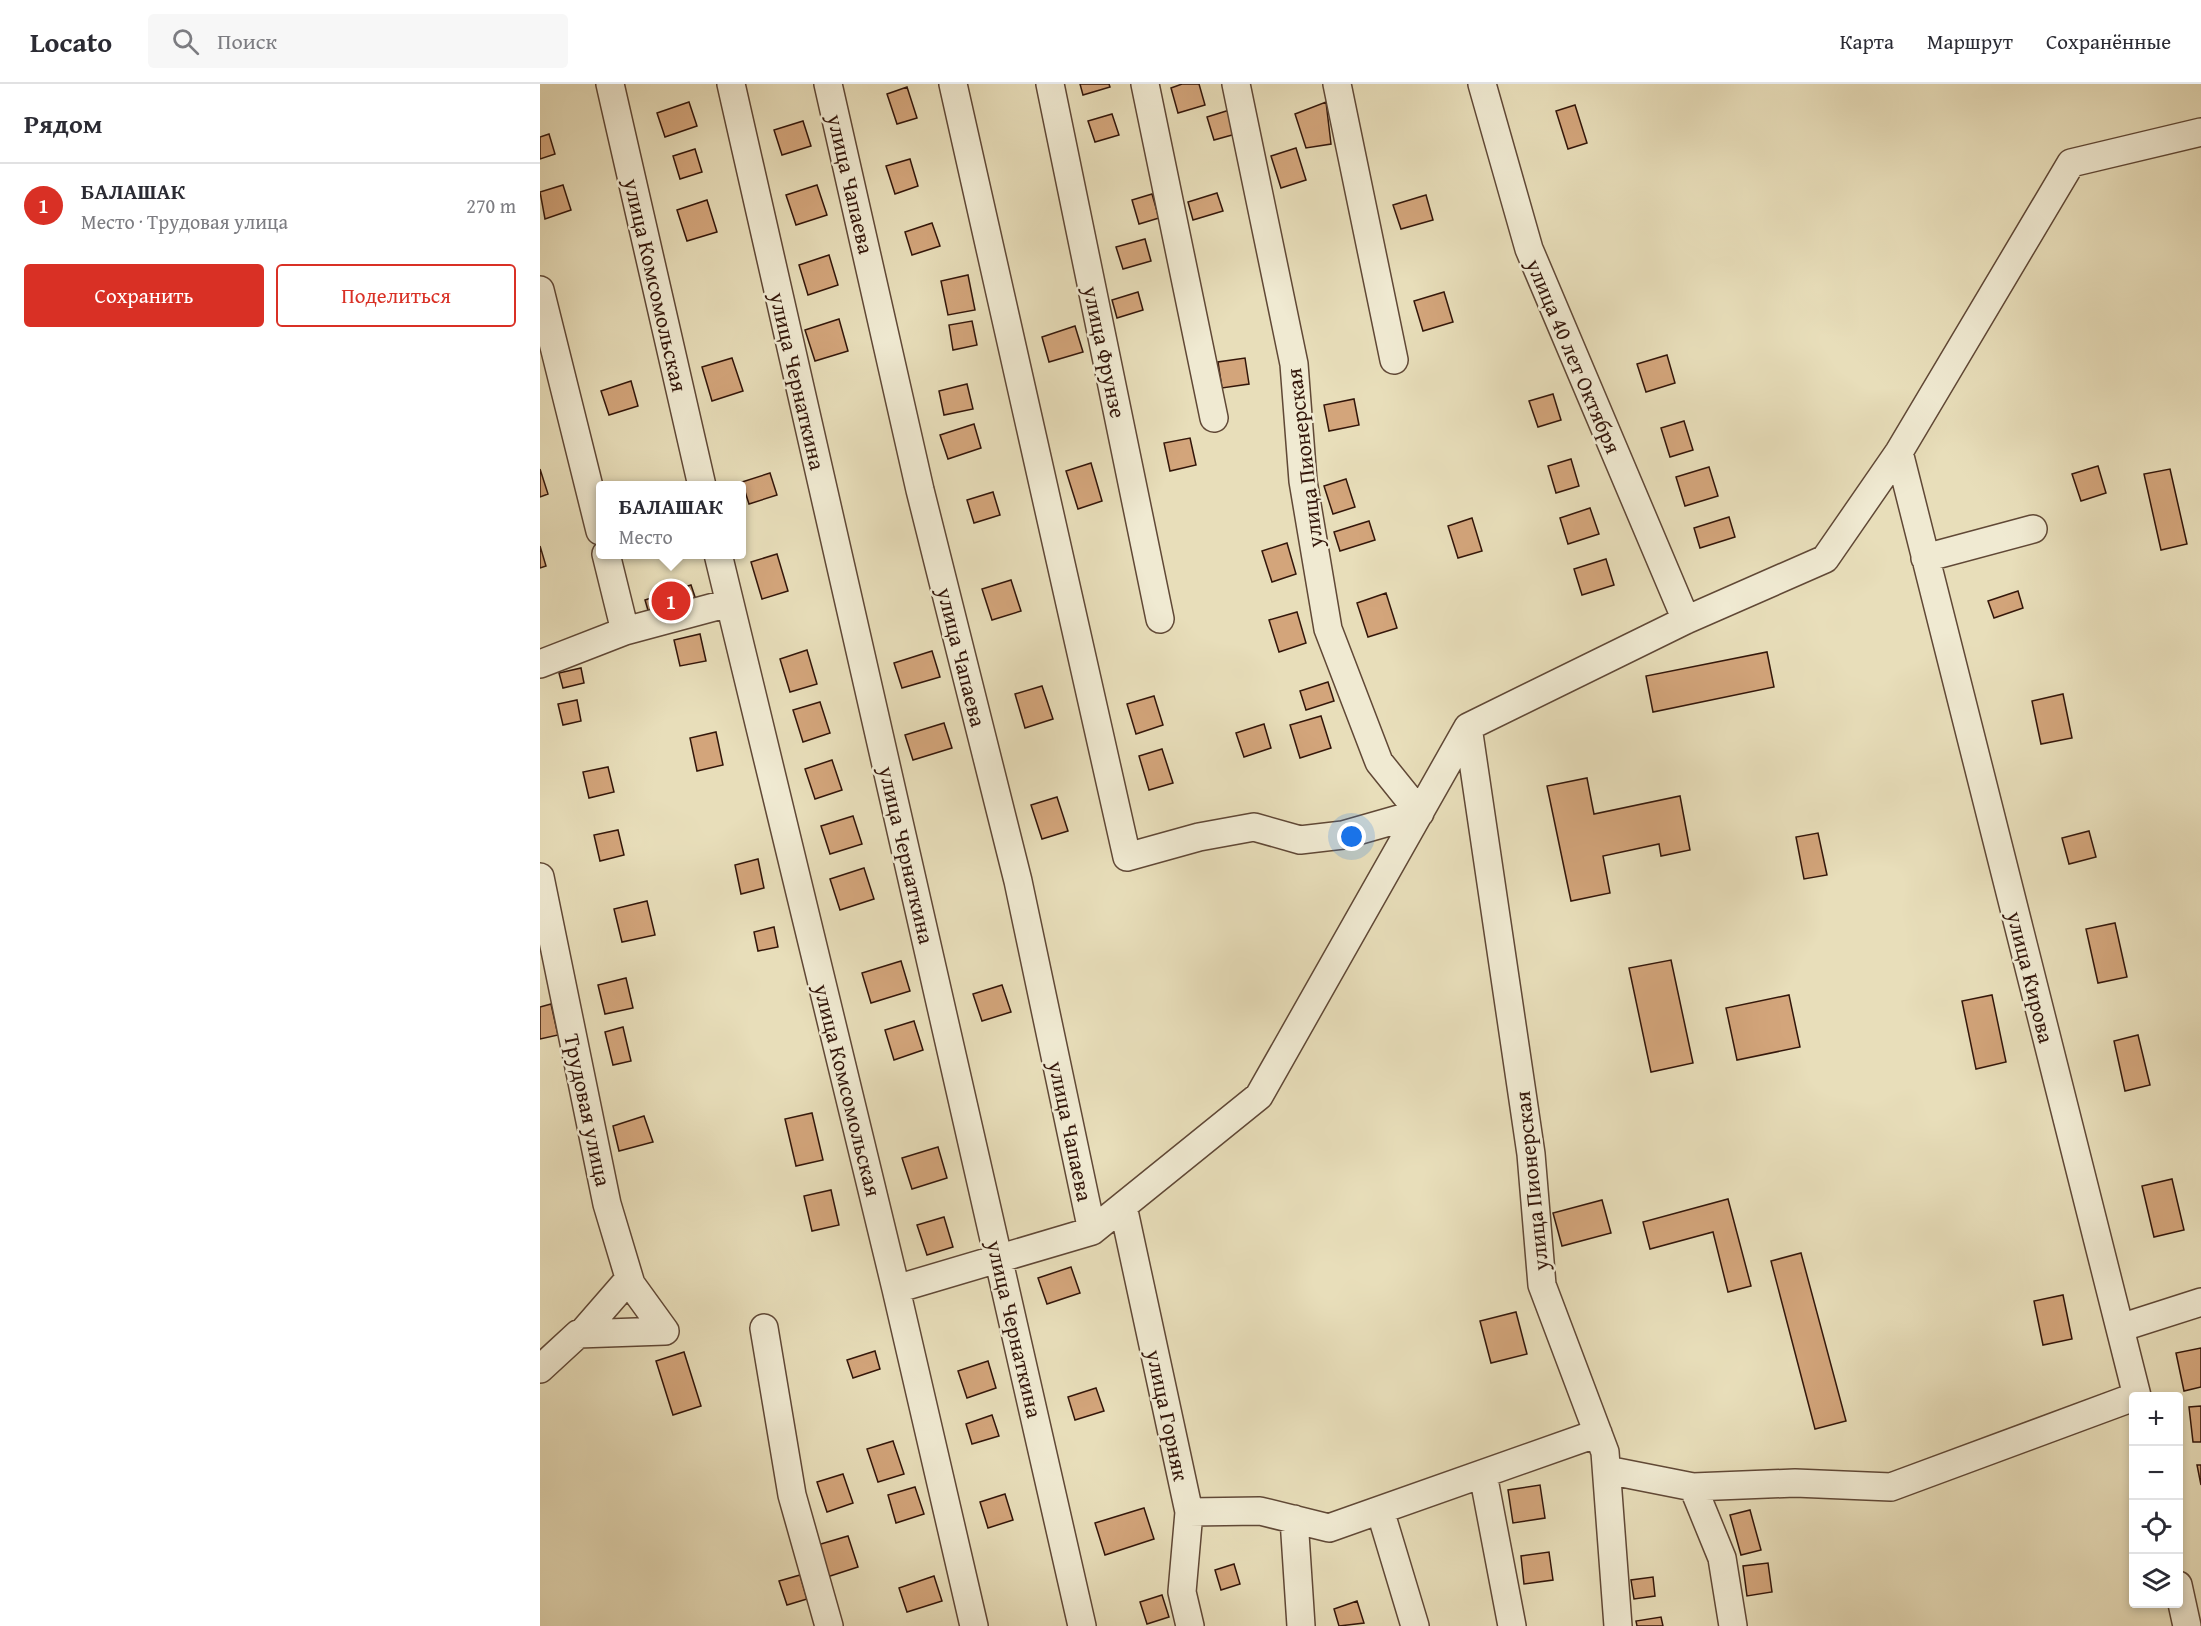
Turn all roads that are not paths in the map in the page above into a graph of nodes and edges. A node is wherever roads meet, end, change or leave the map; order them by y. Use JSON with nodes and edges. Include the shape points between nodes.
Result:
{"nodes":[{"id":1,"x":610,"y":84,"type":"edge"},
{"id":2,"x":730,"y":84,"type":"edge"},
{"id":3,"x":828,"y":84,"type":"edge"},
{"id":4,"x":952,"y":84,"type":"edge"},
{"id":5,"x":1050,"y":84,"type":"edge"},
{"id":6,"x":1145,"y":84,"type":"edge"},
{"id":7,"x":1236,"y":84,"type":"edge"},
{"id":8,"x":1337,"y":84,"type":"edge"},
{"id":9,"x":1482,"y":84,"type":"edge"},
{"id":10,"x":2201,"y":132,"type":"edge"},
{"id":11,"x":540,"y":290,"type":"edge"},
{"id":12,"x":1394,"y":360,"type":"dead end"},
{"id":13,"x":1214,"y":418,"type":"dead end"},
{"id":14,"x":1899,"y":452,"type":"junction"},
{"id":15,"x":701,"y":481,"type":"edge"},
{"id":16,"x":596,"y":515,"type":"edge"},
{"id":17,"x":2033,"y":529,"type":"dead end"},
{"id":18,"x":1925,"y":558,"type":"junction"},
{"id":19,"x":607,"y":559,"type":"edge"},
{"id":20,"x":719,"y":559,"type":"edge"},
{"id":21,"x":729,"y":603,"type":"junction"},
{"id":22,"x":1160,"y":619,"type":"dead end"},
{"id":23,"x":1686,"y":620,"type":"junction"},
{"id":24,"x":625,"y":631,"type":"junction"},
{"id":25,"x":540,"y":664,"type":"edge"},
{"id":26,"x":1468,"y":727,"type":"junction"},
{"id":27,"x":1419,"y":813,"type":"junction"},
{"id":28,"x":540,"y":877,"type":"edge"},
{"id":29,"x":1123,"y":1206,"type":"junction"},
{"id":30,"x":1092,"y":1231,"type":"junction"},
{"id":31,"x":1000,"y":1257,"type":"junction"},
{"id":32,"x":629,"y":1280,"type":"junction"},
{"id":33,"x":896,"y":1289,"type":"junction"},
{"id":34,"x":2201,"y":1302,"type":"edge"},
{"id":35,"x":764,"y":1328,"type":"dead end"},
{"id":36,"x":2120,"y":1328,"type":"junction"},
{"id":37,"x":582,"y":1333,"type":"junction"},
{"id":38,"x":540,"y":1369,"type":"edge"},
{"id":39,"x":2134,"y":1392,"type":"edge"},
{"id":40,"x":2129,"y":1398,"type":"edge"},
{"id":41,"x":1598,"y":1433,"type":"junction"},
{"id":42,"x":1607,"y":1470,"type":"junction"},
{"id":43,"x":1483,"y":1474,"type":"junction"},
{"id":44,"x":1693,"y":1487,"type":"junction"},
{"id":45,"x":1380,"y":1510,"type":"junction"},
{"id":46,"x":1189,"y":1512,"type":"junction"},
{"id":47,"x":1294,"y":1519,"type":"junction"},
{"id":48,"x":2183,"y":1608,"type":"edge"},
{"id":49,"x":829,"y":1626,"type":"edge"},
{"id":50,"x":974,"y":1626,"type":"edge"},
{"id":51,"x":1082,"y":1626,"type":"edge"},
{"id":52,"x":1190,"y":1626,"type":"edge"},
{"id":53,"x":1301,"y":1626,"type":"edge"},
{"id":54,"x":1415,"y":1626,"type":"edge"},
{"id":55,"x":1512,"y":1626,"type":"edge"},
{"id":56,"x":1618,"y":1626,"type":"edge"},
{"id":57,"x":1733,"y":1626,"type":"edge"},
{"id":58,"x":2187,"y":1626,"type":"edge"}],
"edges":[{"from":1,"to":15,"type":"street","name":"улица Комсомольская"},
{"from":2,"to":31,"type":"street","name":"улица Чернаткина"},
{"from":3,"to":30,"type":"street","name":"улица Чапаева","via":[[920,490],[1018,881]]},
{"from":4,"to":27,"type":"street","via":[[1127,857],[1254,827],[1300,840],[1343,835]]},
{"from":5,"to":22,"type":"street","name":"улица Фрунзе"},
{"from":6,"to":13,"type":"street"},
{"from":7,"to":27,"type":"street","name":"улица Пионерская","via":[[1294,364],[1303,481],[1328,629],[1379,762]]},
{"from":8,"to":12,"type":"street"},
{"from":9,"to":23,"type":"street","name":"улица 40 лет Октября","via":[[1528,249]]},
{"from":10,"to":14,"type":"street","via":[[2071,162]]},
{"from":11,"to":16,"type":"street"},
{"from":14,"to":18,"type":"street","name":"улица Кирова"},
{"from":14,"to":23,"type":"street","via":[[1825,560]]},
{"from":17,"to":18,"type":"street"},
{"from":18,"to":36,"type":"street","name":"улица Кирова"},
{"from":19,"to":24,"type":"street"},
{"from":20,"to":21,"type":"street","name":"улица Комсомольская"},
{"from":21,"to":24,"type":"street"},
{"from":21,"to":33,"type":"street","name":"улица Комсомольская"},
{"from":23,"to":26,"type":"street"},
{"from":24,"to":25,"type":"street"},
{"from":26,"to":27,"type":"street"},
{"from":26,"to":41,"type":"street","name":"улица Пионерская","via":[[1530,1154],[1542,1285]]},
{"from":27,"to":29,"type":"street","via":[[1259,1096]]},
{"from":28,"to":32,"type":"street","name":"Трудовая улица","via":[[607,1204]]},
{"from":29,"to":30,"type":"street"},
{"from":29,"to":46,"type":"street","name":"улица Горняк"},
{"from":30,"to":31,"type":"street"},
{"from":31,"to":33,"type":"street"},
{"from":31,"to":51,"type":"street","name":"улица Чернаткина"},
{"from":32,"to":37,"type":"street"},
{"from":32,"to":37,"type":"street","name":"Трудовая улица","via":[[665,1331]]},
{"from":33,"to":50,"type":"street","name":"улица Комсомольская"},
{"from":34,"to":36,"type":"street"},
{"from":35,"to":49,"type":"street","via":[[792,1495]]},
{"from":36,"to":39,"type":"street","name":"улица Кирова"},
{"from":37,"to":38,"type":"street"},
{"from":40,"to":44,"type":"street","via":[[1891,1487]]},
{"from":41,"to":42,"type":"street","name":"улица Пионерская"},
{"from":41,"to":43,"type":"street"},
{"from":42,"to":44,"type":"street"},
{"from":42,"to":56,"type":"street","name":"улица Пионерская"},
{"from":43,"to":45,"type":"street"},
{"from":43,"to":55,"type":"street"},
{"from":44,"to":57,"type":"street","via":[[1722,1558]]},
{"from":45,"to":47,"type":"street","via":[[1329,1528]]},
{"from":45,"to":54,"type":"street"},
{"from":46,"to":47,"type":"street","via":[[1260,1511]]},
{"from":46,"to":52,"type":"street","name":"улица Горняк","via":[[1182,1592]]},
{"from":47,"to":53,"type":"street"},
{"from":48,"to":58,"type":"street"}]}
